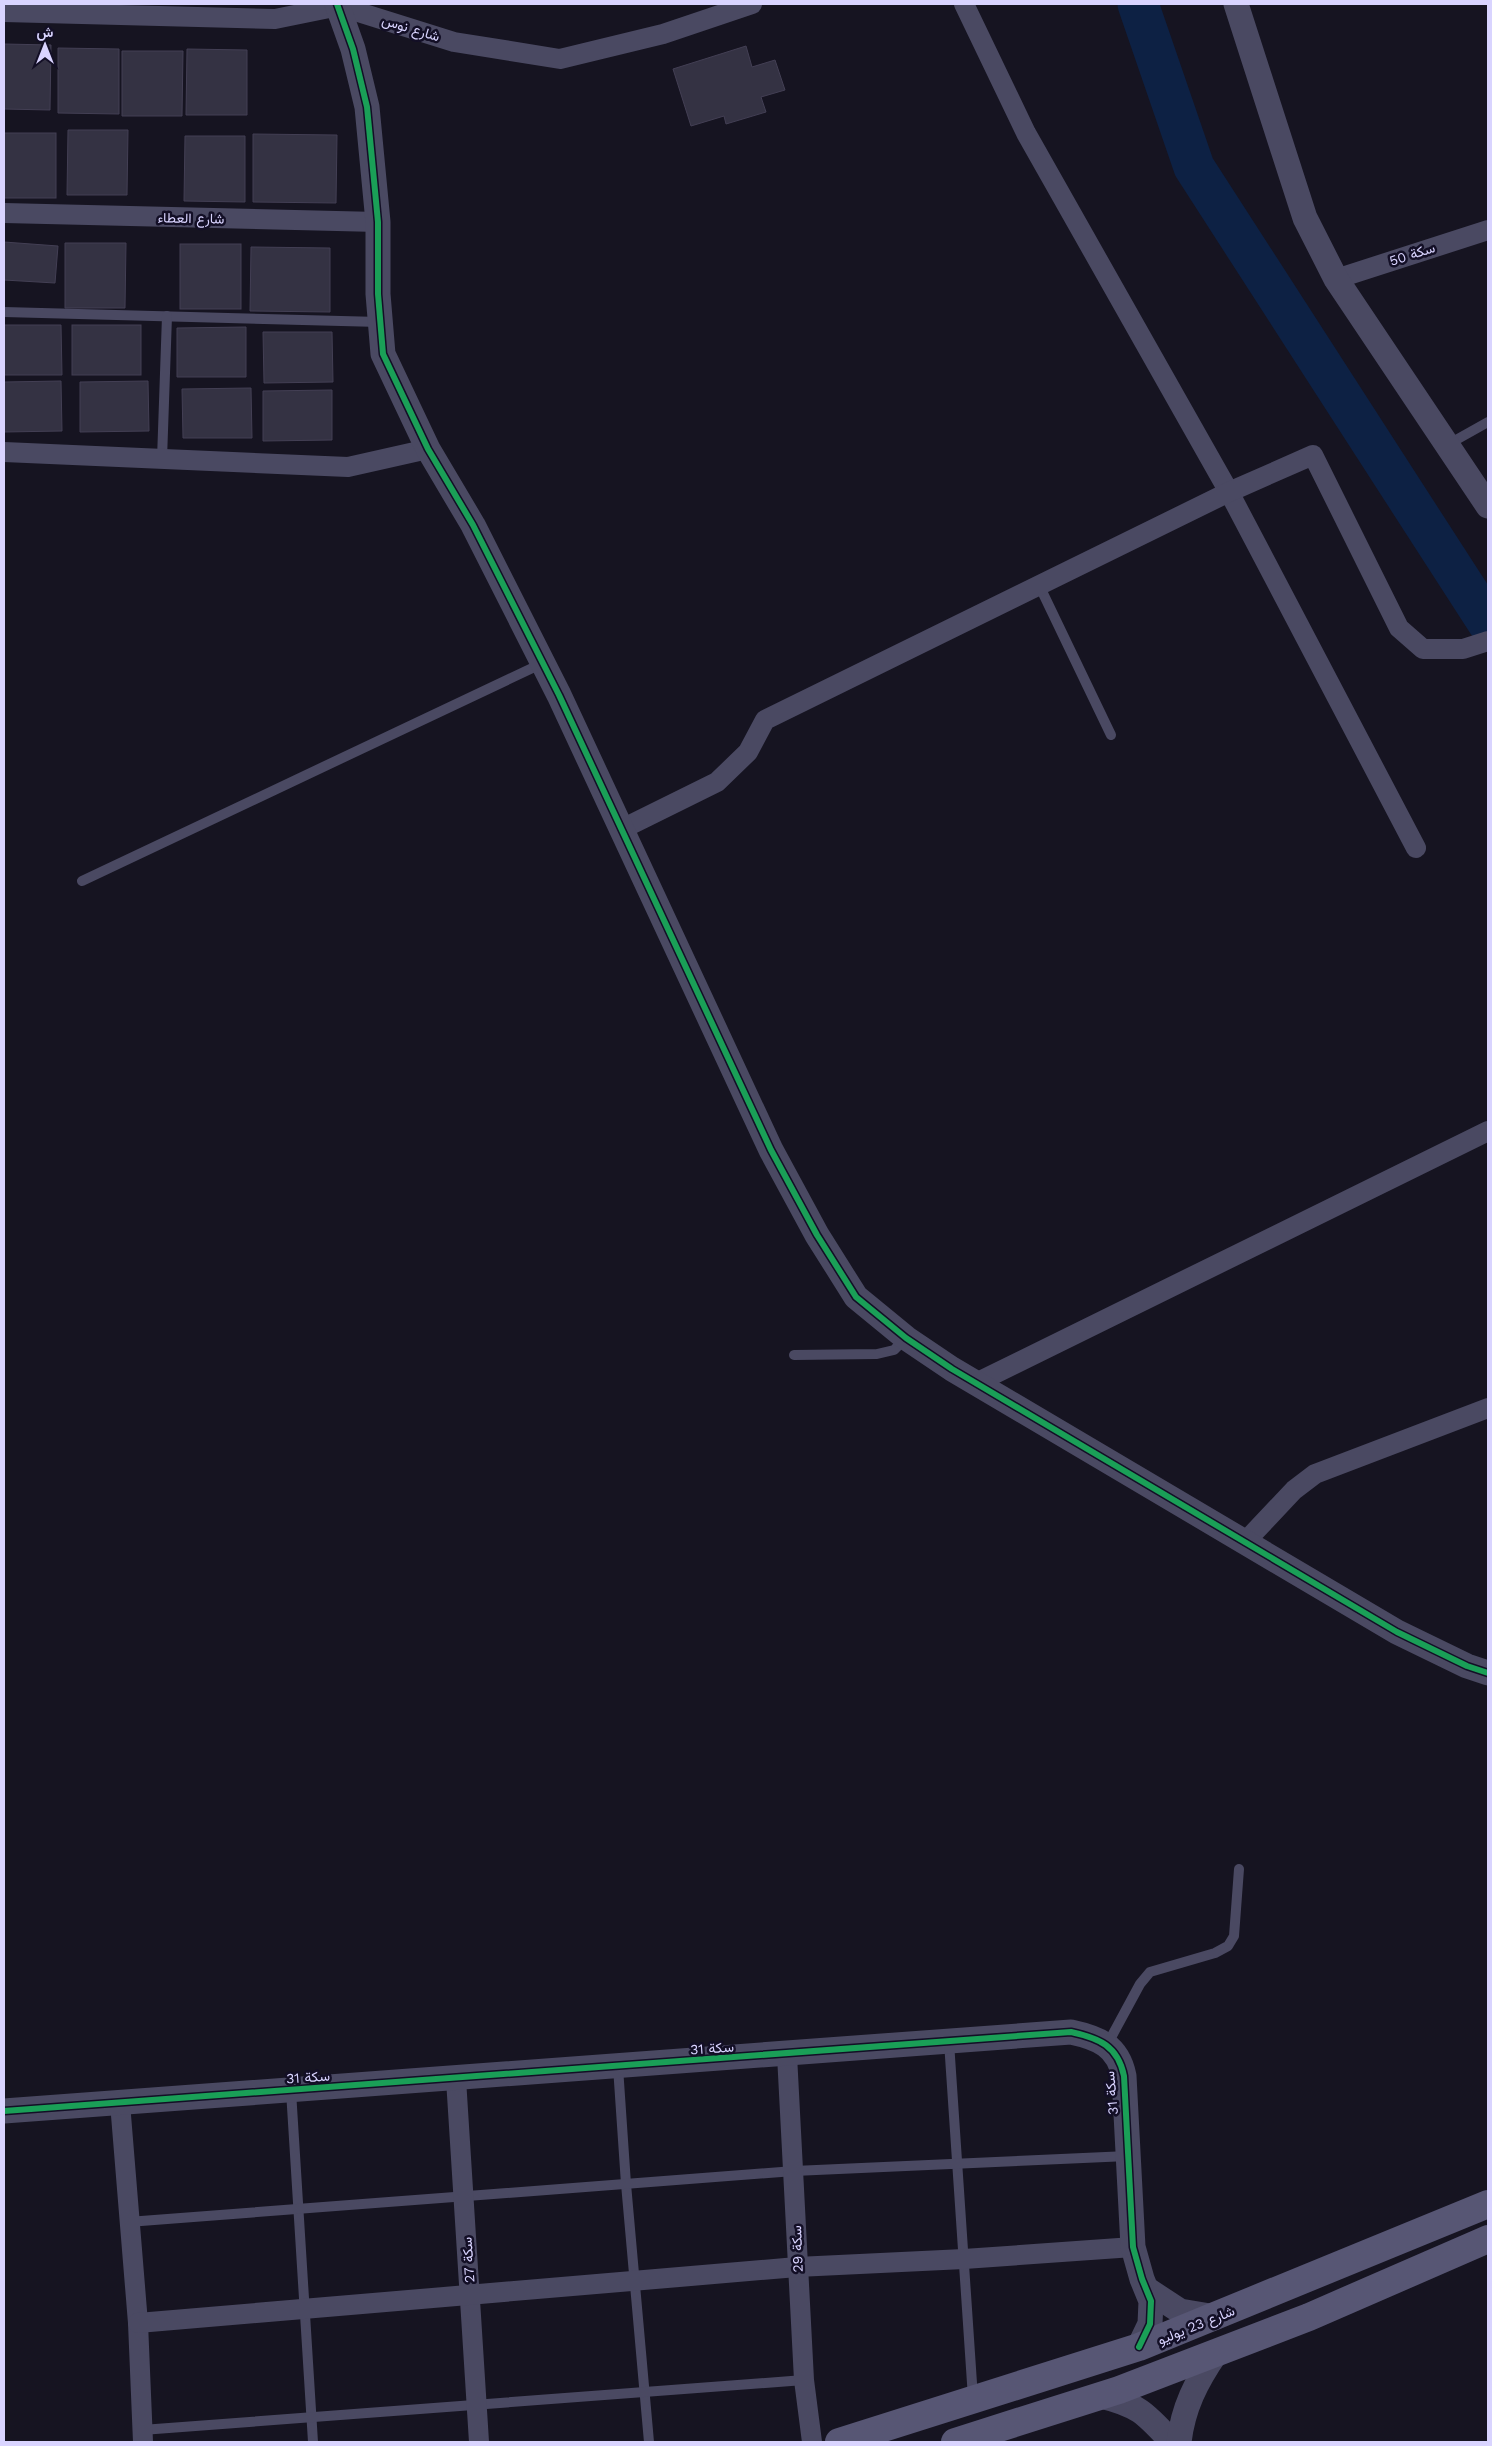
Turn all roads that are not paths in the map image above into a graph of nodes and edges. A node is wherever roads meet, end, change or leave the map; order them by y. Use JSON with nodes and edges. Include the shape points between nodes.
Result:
{"nodes":[{"id":1,"x":752,"y":4,"type":"edge"},
{"id":2,"x":964,"y":4,"type":"edge"},
{"id":3,"x":1236,"y":4,"type":"edge"},
{"id":4,"x":338,"y":5,"type":"edge"},
{"id":5,"x":4,"y":12,"type":"edge"},
{"id":6,"x":4,"y":213,"type":"edge"},
{"id":7,"x":378,"y":222,"type":"junction"},
{"id":8,"x":1488,"y":230,"type":"edge"},
{"id":9,"x":1336,"y":279,"type":"junction"},
{"id":10,"x":4,"y":312,"type":"edge"},
{"id":11,"x":167,"y":316,"type":"junction"},
{"id":12,"x":380,"y":322,"type":"junction"},
{"id":13,"x":1488,"y":422,"type":"edge"},
{"id":14,"x":1446,"y":446,"type":"junction"},
{"id":15,"x":428,"y":449,"type":"junction"},
{"id":16,"x":4,"y":452,"type":"edge"},
{"id":17,"x":162,"y":459,"type":"junction"},
{"id":18,"x":1229,"y":492,"type":"junction"},
{"id":19,"x":1488,"y":506,"type":"edge"},
{"id":20,"x":1039,"y":585,"type":"junction"},
{"id":21,"x":1488,"y":641,"type":"edge"},
{"id":22,"x":543,"y":663,"type":"junction"},
{"id":23,"x":1111,"y":735,"type":"dead end"},
{"id":24,"x":622,"y":829,"type":"junction"},
{"id":25,"x":1416,"y":848,"type":"dead end"},
{"id":26,"x":82,"y":881,"type":"dead end"},
{"id":27,"x":1488,"y":1131,"type":"edge"},
{"id":28,"x":906,"y":1338,"type":"junction"},
{"id":29,"x":794,"y":1355,"type":"dead end"},
{"id":30,"x":976,"y":1383,"type":"junction"},
{"id":31,"x":1488,"y":1408,"type":"edge"},
{"id":32,"x":1246,"y":1542,"type":"junction"},
{"id":33,"x":1488,"y":1673,"type":"edge"},
{"id":34,"x":1238,"y":1869,"type":"dead end"},
{"id":35,"x":949,"y":2042,"type":"junction"},
{"id":36,"x":1107,"y":2045,"type":"junction"},
{"id":37,"x":787,"y":2055,"type":"junction"},
{"id":38,"x":618,"y":2067,"type":"junction"},
{"id":39,"x":456,"y":2079,"type":"junction"},
{"id":40,"x":291,"y":2091,"type":"junction"},
{"id":41,"x":120,"y":2103,"type":"junction"},
{"id":42,"x":4,"y":2111,"type":"edge"},
{"id":43,"x":1128,"y":2156,"type":"junction"},
{"id":44,"x":958,"y":2165,"type":"junction"},
{"id":45,"x":794,"y":2172,"type":"junction"},
{"id":46,"x":626,"y":2184,"type":"junction"},
{"id":47,"x":463,"y":2197,"type":"junction"},
{"id":48,"x":1488,"y":2204,"type":"edge"},
{"id":49,"x":298,"y":2209,"type":"junction"},
{"id":50,"x":128,"y":2222,"type":"junction"},
{"id":51,"x":1488,"y":2239,"type":"edge"},
{"id":52,"x":1133,"y":2246,"type":"junction"},
{"id":53,"x":964,"y":2259,"type":"junction"},
{"id":54,"x":797,"y":2267,"type":"junction"},
{"id":55,"x":635,"y":2281,"type":"junction"},
{"id":56,"x":1148,"y":2290,"type":"junction"},
{"id":57,"x":470,"y":2295,"type":"junction"},
{"id":58,"x":304,"y":2309,"type":"junction"},
{"id":59,"x":1216,"y":2317,"type":"junction"},
{"id":60,"x":138,"y":2323,"type":"junction"},
{"id":61,"x":1139,"y":2347,"type":"junction"},
{"id":62,"x":1216,"y":2353,"type":"junction"},
{"id":63,"x":804,"y":2380,"type":"junction"},
{"id":64,"x":644,"y":2392,"type":"junction"},
{"id":65,"x":1101,"y":2396,"type":"junction"},
{"id":66,"x":973,"y":2401,"type":"junction"},
{"id":67,"x":476,"y":2405,"type":"junction"},
{"id":68,"x":311,"y":2417,"type":"junction"},
{"id":69,"x":143,"y":2436,"type":"edge"},
{"id":70,"x":981,"y":2438,"type":"edge"},
{"id":71,"x":313,"y":2442,"type":"edge"},
{"id":72,"x":479,"y":2442,"type":"edge"},
{"id":73,"x":649,"y":2442,"type":"edge"},
{"id":74,"x":812,"y":2442,"type":"edge"},
{"id":75,"x":839,"y":2442,"type":"edge"},
{"id":76,"x":955,"y":2442,"type":"edge"},
{"id":77,"x":1172,"y":2442,"type":"edge"},
{"id":78,"x":1178,"y":2442,"type":"edge"}],
"edges":[{"from":1,"to":4,"type":"street","name":"شارع نوس","via":[[663,34],[560,59],[454,42]]},
{"from":2,"to":18,"type":"street","via":[[1026,133]]},
{"from":3,"to":9,"type":"street","via":[[1305,218]]},
{"from":4,"to":5,"type":"street","name":"شارع نوس","via":[[275,18]]},
{"from":4,"to":7,"type":"street","via":[[367,107]]},
{"from":6,"to":7,"type":"street","name":"شارع العطاء"},
{"from":7,"to":12,"type":"street"},
{"from":8,"to":9,"type":"street","name":"سكة 50"},
{"from":9,"to":14,"type":"street"},
{"from":10,"to":11,"type":"lane"},
{"from":11,"to":12,"type":"lane"},
{"from":11,"to":17,"type":"lane"},
{"from":12,"to":15,"type":"street","via":[[383,354]]},
{"from":13,"to":14,"type":"lane"},
{"from":14,"to":19,"type":"street"},
{"from":15,"to":17,"type":"street","via":[[348,467]]},
{"from":15,"to":22,"type":"street","via":[[473,525]]},
{"from":16,"to":17,"type":"street"},
{"from":18,"to":20,"type":"street"},
{"from":18,"to":21,"type":"street","via":[[1313,455],[1399,628],[1423,649],[1463,649]]},
{"from":18,"to":25,"type":"street"},
{"from":20,"to":23,"type":"lane"},
{"from":20,"to":24,"type":"street","via":[[765,720],[748,752],[717,782]]},
{"from":22,"to":24,"type":"street"},
{"from":22,"to":26,"type":"lane"},
{"from":24,"to":28,"type":"street","via":[[772,1150],[817,1235],[856,1297]]},
{"from":27,"to":30,"type":"street"},
{"from":28,"to":29,"type":"lane","via":[[894,1350],[877,1354]]},
{"from":28,"to":30,"type":"street"},
{"from":30,"to":32,"type":"street"},
{"from":31,"to":32,"type":"street","via":[[1315,1474],[1294,1490]]},
{"from":32,"to":33,"type":"street","via":[[1397,1632]]},
{"from":34,"to":36,"type":"lane","via":[[1234,1936],[1228,1946],[1215,1953],[1150,1972],[1140,1984]]},
{"from":35,"to":36,"type":"street","name":"سكة 31","via":[[1071,2032]]},
{"from":35,"to":37,"type":"street","name":"سكة 31"},
{"from":35,"to":44,"type":"lane"},
{"from":36,"to":43,"type":"street","name":"سكة 31","via":[[1121,2062],[1124,2076]]},
{"from":37,"to":38,"type":"street","name":"سكة 31"},
{"from":37,"to":45,"type":"street","name":"سكة 29"},
{"from":38,"to":39,"type":"street","name":"سكة 31"},
{"from":38,"to":46,"type":"lane"},
{"from":39,"to":40,"type":"street","name":"سكة 31"},
{"from":39,"to":47,"type":"street","name":"سكة 27"},
{"from":40,"to":41,"type":"street","name":"سكة 31"},
{"from":40,"to":49,"type":"lane"},
{"from":41,"to":42,"type":"street","name":"سكة 31"},
{"from":41,"to":50,"type":"street"},
{"from":43,"to":44,"type":"lane"},
{"from":43,"to":52,"type":"street","name":"سكة 31"},
{"from":44,"to":45,"type":"lane"},
{"from":44,"to":53,"type":"lane"},
{"from":45,"to":46,"type":"lane"},
{"from":45,"to":54,"type":"street","name":"سكة 29"},
{"from":46,"to":47,"type":"lane"},
{"from":46,"to":55,"type":"lane"},
{"from":47,"to":49,"type":"lane"},
{"from":47,"to":57,"type":"street","name":"سكة 27"},
{"from":48,"to":59,"type":"main road","name":"شارع 23 يوليو"},
{"from":49,"to":50,"type":"lane"},
{"from":49,"to":58,"type":"lane"},
{"from":50,"to":60,"type":"street"},
{"from":51,"to":62,"type":"main road"},
{"from":52,"to":53,"type":"street"},
{"from":52,"to":56,"type":"street","name":"سكة 31"},
{"from":53,"to":54,"type":"street"},
{"from":53,"to":66,"type":"lane"},
{"from":54,"to":55,"type":"street"},
{"from":54,"to":63,"type":"street","name":"سكة 29"},
{"from":55,"to":57,"type":"street"},
{"from":55,"to":64,"type":"lane"},
{"from":56,"to":59,"type":"street","via":[[1180,2311]]},
{"from":56,"to":61,"type":"street","name":"سكة 31","via":[[1150,2324]]},
{"from":57,"to":58,"type":"street"},
{"from":57,"to":67,"type":"street","name":"سكة 27"},
{"from":58,"to":60,"type":"street"},
{"from":58,"to":68,"type":"lane"},
{"from":59,"to":61,"type":"main road","name":"شارع 23 يوليو"},
{"from":60,"to":69,"type":"street"},
{"from":61,"to":66,"type":"main road","name":"شارع 23 يوليو"},
{"from":62,"to":65,"type":"main road"},
{"from":62,"to":78,"type":"street","via":[[1187,2402]]},
{"from":63,"to":64,"type":"lane"},
{"from":63,"to":74,"type":"street","name":"سكة 29"},
{"from":64,"to":67,"type":"lane"},
{"from":64,"to":73,"type":"lane"},
{"from":65,"to":70,"type":"main road"},
{"from":65,"to":77,"type":"street","via":[[1141,2409]]},
{"from":66,"to":75,"type":"main road","name":"شارع 23 يوليو"},
{"from":67,"to":68,"type":"lane"},
{"from":67,"to":72,"type":"street","name":"سكة 27"},
{"from":68,"to":69,"type":"lane"},
{"from":68,"to":71,"type":"lane"},
{"from":70,"to":76,"type":"main road"}]}
